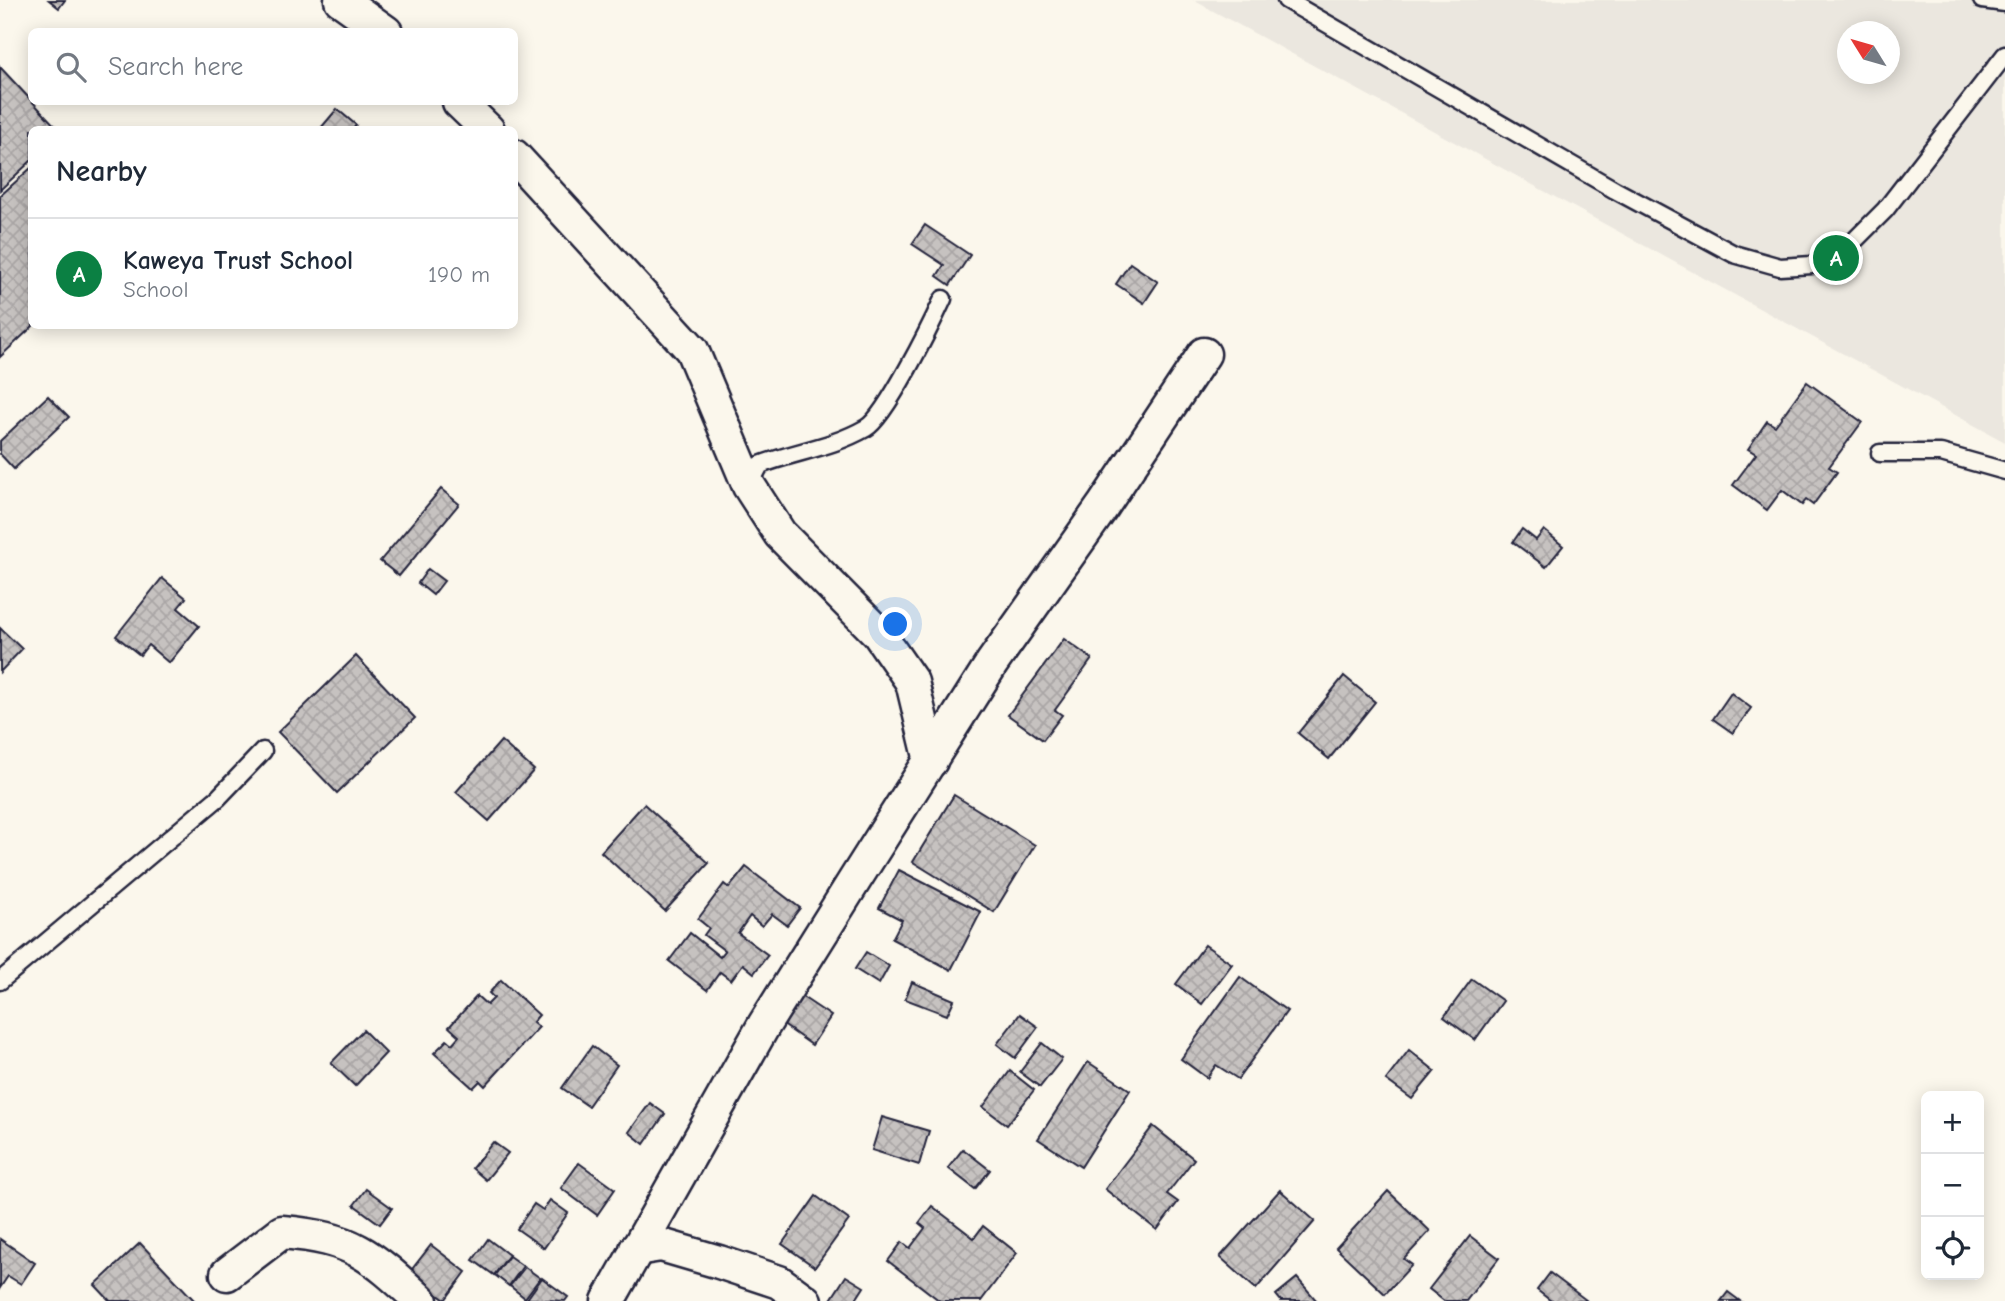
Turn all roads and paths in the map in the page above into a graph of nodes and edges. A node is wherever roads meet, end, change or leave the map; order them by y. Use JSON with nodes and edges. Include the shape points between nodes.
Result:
{"nodes":[{"id":1,"x":341,"y":0,"type":"edge"},
{"id":2,"x":1286,"y":0,"type":"edge"},
{"id":3,"x":1982,"y":0,"type":"edge"},
{"id":4,"x":2005,"y":3,"type":"edge"},
{"id":5,"x":380,"y":28,"type":"edge"},
{"id":6,"x":2005,"y":55,"type":"edge"},
{"id":7,"x":462,"y":105,"type":"edge"},
{"id":8,"x":484,"y":126,"type":"edge"},
{"id":9,"x":518,"y":160,"type":"edge"},
{"id":10,"x":943,"y":299,"type":"dead end"},
{"id":11,"x":1204,"y":354,"type":"dead end"},
{"id":12,"x":1880,"y":453,"type":"dead end"},
{"id":13,"x":2005,"y":471,"type":"edge"},
{"id":14,"x":749,"y":486,"type":"junction"},
{"id":15,"x":263,"y":751,"type":"dead end"},
{"id":16,"x":931,"y":761,"type":"junction"},
{"id":17,"x":0,"y":981,"type":"edge"},
{"id":18,"x":636,"y":1249,"type":"junction"},
{"id":19,"x":228,"y":1274,"type":"dead end"},
{"id":20,"x":421,"y":1301,"type":"edge"},
{"id":21,"x":608,"y":1301,"type":"edge"},
{"id":22,"x":805,"y":1301,"type":"edge"}],
"edges":[{"from":1,"to":5,"type":"street"},
{"from":2,"to":6,"type":"lane","via":[[1639,203],[1734,254],[1780,267],[1812,265],[1845,250],[1885,210]]},
{"from":3,"to":4,"type":"lane"},
{"from":7,"to":8,"type":"street"},
{"from":9,"to":14,"type":"street","via":[[692,349]]},
{"from":10,"to":14,"type":"lane","via":[[888,404],[869,426],[807,453],[760,465]]},
{"from":11,"to":16,"type":"street","via":[[992,663]]},
{"from":12,"to":13,"type":"lane","via":[[1941,453]]},
{"from":14,"to":16,"type":"street","via":[[780,534],[878,633],[912,682]]},
{"from":15,"to":17,"type":"lane","via":[[218,798]]},
{"from":16,"to":18,"type":"street","via":[[764,1026]]},
{"from":18,"to":21,"type":"street"},
{"from":18,"to":22,"type":"street","via":[[661,1245],[719,1262],[779,1282]]},
{"from":19,"to":20,"type":"street","via":[[282,1232],[310,1234],[350,1244],[384,1266]]}]}
